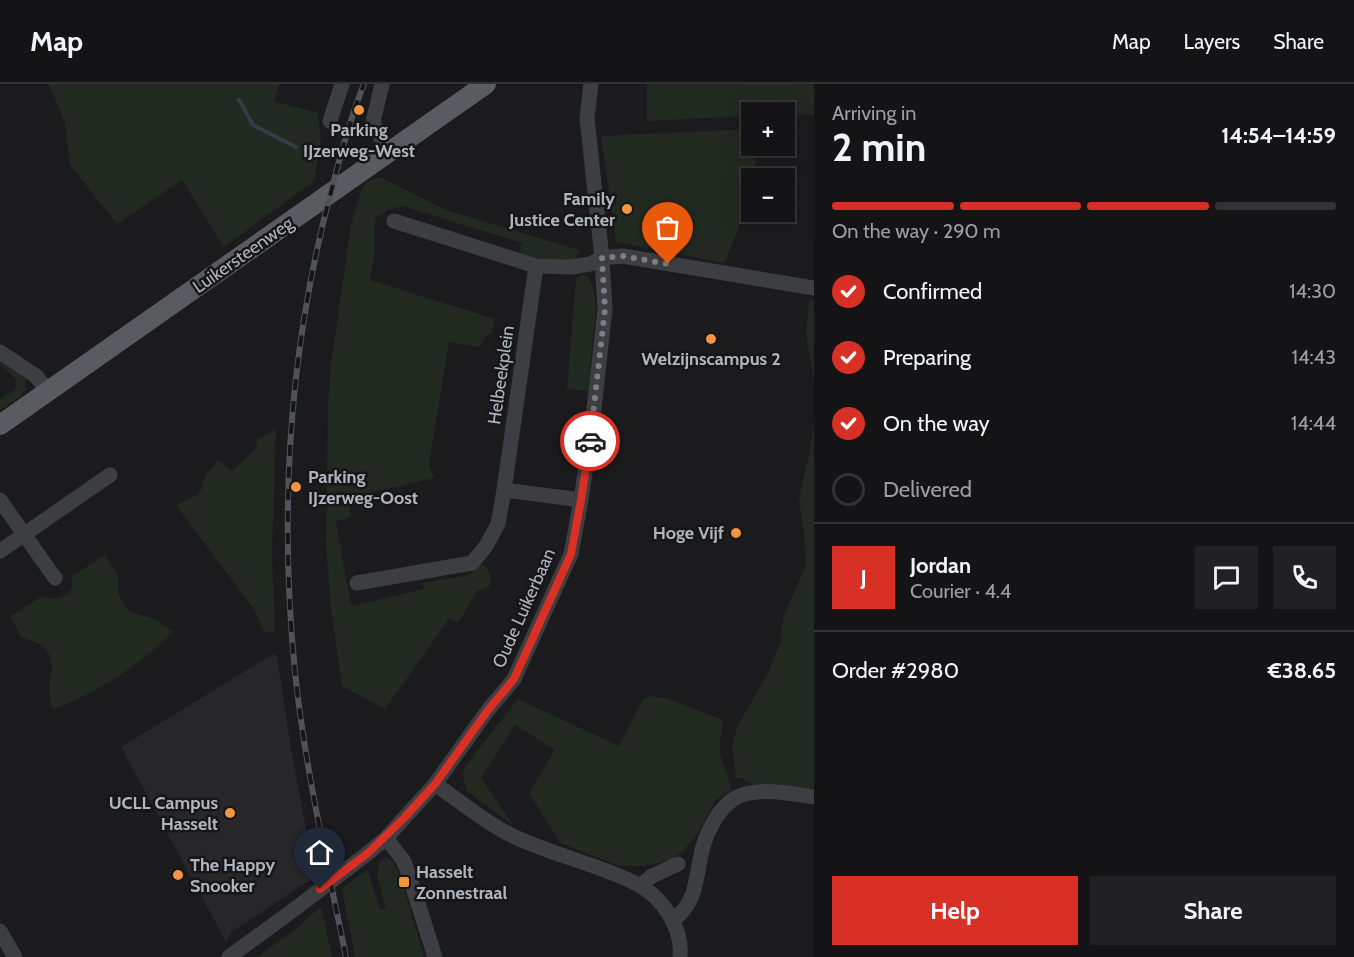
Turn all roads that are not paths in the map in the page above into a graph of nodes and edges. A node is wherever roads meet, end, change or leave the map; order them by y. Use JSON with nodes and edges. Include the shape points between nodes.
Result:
{"nodes":[{"id":1,"x":342,"y":84,"type":"edge"},
{"id":2,"x":382,"y":84,"type":"edge"},
{"id":3,"x":486,"y":84,"type":"edge"},
{"id":4,"x":591,"y":84,"type":"edge"},
{"id":5,"x":330,"y":122,"type":"dead end"},
{"id":6,"x":388,"y":152,"type":"junction"},
{"id":7,"x":394,"y":221,"type":"dead end"},
{"id":8,"x":602,"y":258,"type":"junction"},
{"id":9,"x":536,"y":266,"type":"junction"},
{"id":10,"x":814,"y":288,"type":"edge"},
{"id":11,"x":0,"y":352,"type":"edge"},
{"id":12,"x":48,"y":391,"type":"junction"},
{"id":13,"x":0,"y":425,"type":"edge"},
{"id":14,"x":110,"y":475,"type":"dead end"},
{"id":15,"x":504,"y":490,"type":"junction"},
{"id":16,"x":0,"y":500,"type":"edge"},
{"id":17,"x":581,"y":500,"type":"junction"},
{"id":18,"x":23,"y":534,"type":"junction"},
{"id":19,"x":0,"y":551,"type":"edge"},
{"id":20,"x":55,"y":578,"type":"dead end"},
{"id":21,"x":357,"y":583,"type":"dead end"},
{"id":22,"x":435,"y":784,"type":"junction"},
{"id":23,"x":814,"y":798,"type":"edge"},
{"id":24,"x":386,"y":838,"type":"junction"},
{"id":25,"x":678,"y":864,"type":"dead end"},
{"id":26,"x":640,"y":886,"type":"junction"},
{"id":27,"x":673,"y":921,"type":"junction"},
{"id":28,"x":0,"y":931,"type":"edge"},
{"id":29,"x":15,"y":957,"type":"edge"},
{"id":30,"x":229,"y":957,"type":"edge"},
{"id":31,"x":435,"y":957,"type":"edge"},
{"id":32,"x":680,"y":957,"type":"edge"}],
"edges":[{"from":1,"to":5,"type":"street"},
{"from":2,"to":6,"type":"street","via":[[373,122]]},
{"from":3,"to":6,"type":"main road","name":"Luikersteenweg"},
{"from":4,"to":8,"type":"street","name":"Oude Luikerbaan","via":[[587,118]]},
{"from":6,"to":12,"type":"main road","name":"Luikersteenweg"},
{"from":7,"to":9,"type":"street"},
{"from":8,"to":9,"type":"street","via":[[571,267]]},
{"from":8,"to":10,"type":"street","via":[[623,256]]},
{"from":8,"to":17,"type":"street","name":"Oude Luikerbaan","via":[[605,309]]},
{"from":9,"to":15,"type":"street","name":"Helbeekplein"},
{"from":11,"to":12,"type":"street","via":[[36,376]]},
{"from":12,"to":13,"type":"main road","name":"Luikersteenweg"},
{"from":14,"to":18,"type":"street"},
{"from":15,"to":17,"type":"street"},
{"from":15,"to":21,"type":"street","name":"Helbeekplein","via":[[498,524],[471,563]]},
{"from":16,"to":18,"type":"street"},
{"from":17,"to":22,"type":"street","name":"Oude Luikerbaan","via":[[571,554],[514,679]]},
{"from":18,"to":19,"type":"street"},
{"from":18,"to":20,"type":"street"},
{"from":22,"to":24,"type":"street","name":"Oude Luikerbaan"},
{"from":22,"to":26,"type":"street","via":[[506,833]]},
{"from":23,"to":27,"type":"street","via":[[761,792],[733,800],[712,825],[701,851],[693,897]]},
{"from":24,"to":30,"type":"street","name":"Oude Luikerbaan"},
{"from":24,"to":31,"type":"street","via":[[406,866]]},
{"from":25,"to":26,"type":"street"},
{"from":26,"to":27,"type":"street","via":[[666,908]]},
{"from":27,"to":32,"type":"street"},
{"from":28,"to":29,"type":"street"}]}
